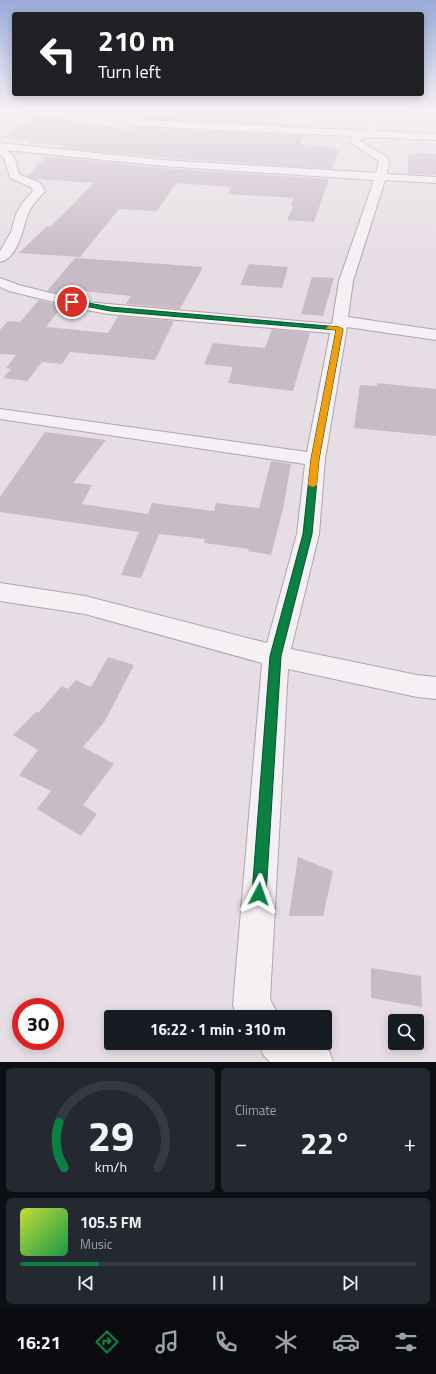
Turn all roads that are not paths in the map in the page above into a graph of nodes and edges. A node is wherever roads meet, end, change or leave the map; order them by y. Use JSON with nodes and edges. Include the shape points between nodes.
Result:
{"nodes":[{"id":1,"x":10,"y":160,"type":"edge"},
{"id":2,"x":134,"y":160,"type":"edge"},
{"id":3,"x":383,"y":160,"type":"edge"},
{"id":4,"x":381,"y":176,"type":"junction"},
{"id":5,"x":436,"y":180,"type":"edge"},
{"id":6,"x":0,"y":258,"type":"edge"},
{"id":7,"x":0,"y":282,"type":"edge"},
{"id":8,"x":340,"y":325,"type":"junction"},
{"id":9,"x":436,"y":336,"type":"edge"},
{"id":10,"x":0,"y":414,"type":"edge"},
{"id":11,"x":315,"y":459,"type":"junction"},
{"id":12,"x":0,"y":592,"type":"edge"},
{"id":13,"x":276,"y":656,"type":"junction"},
{"id":14,"x":436,"y":688,"type":"edge"},
{"id":15,"x":255,"y":1010,"type":"edge"},
{"id":16,"x":287,"y":1050,"type":"edge"},
{"id":17,"x":314,"y":1062,"type":"edge"}],
"edges":[{"from":1,"to":6,"type":"street","via":[[14,176],[36,185],[39,191],[28,203],[8,250]]},
{"from":2,"to":4,"type":"street"},
{"from":3,"to":4,"type":"street"},
{"from":4,"to":5,"type":"street"},
{"from":4,"to":8,"type":"street","via":[[346,281]]},
{"from":7,"to":8,"type":"street","via":[[14,288],[86,306]]},
{"from":8,"to":9,"type":"street"},
{"from":8,"to":11,"type":"street"},
{"from":10,"to":11,"type":"street"},
{"from":11,"to":13,"type":"street","via":[[308,534]]},
{"from":12,"to":13,"type":"street","via":[[85,605]]},
{"from":13,"to":14,"type":"street"},
{"from":13,"to":15,"type":"street","via":[[251,1004]]},
{"from":16,"to":17,"type":"street"}]}
